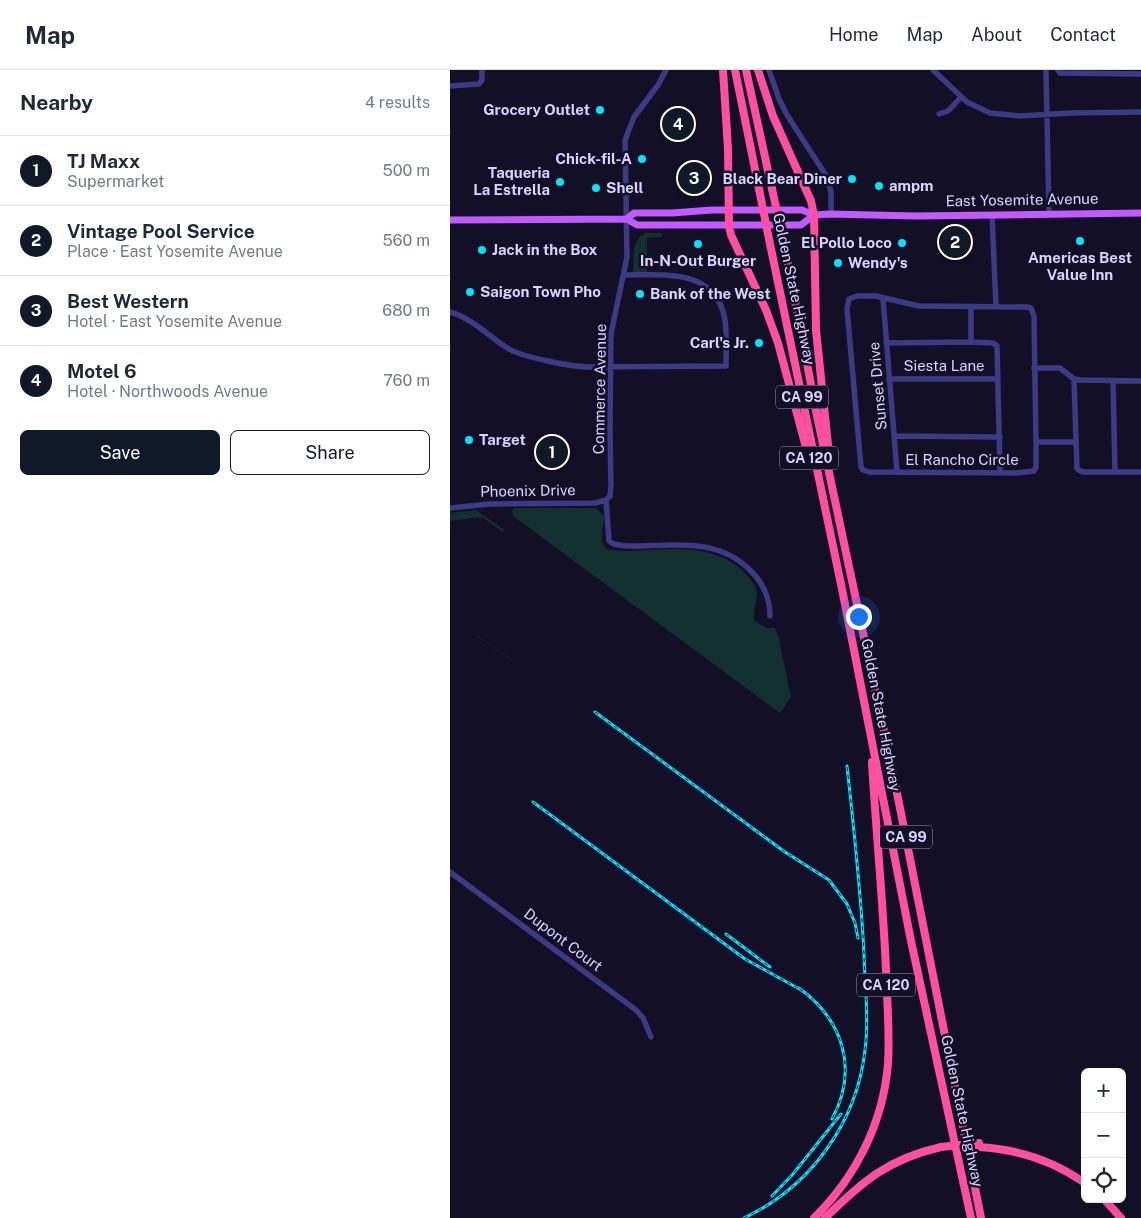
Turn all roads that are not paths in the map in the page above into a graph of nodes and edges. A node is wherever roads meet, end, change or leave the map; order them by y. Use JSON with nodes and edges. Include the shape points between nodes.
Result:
{"nodes":[{"id":1,"x":482,"y":70,"type":"edge"},
{"id":2,"x":666,"y":70,"type":"edge"},
{"id":3,"x":723,"y":70,"type":"edge"},
{"id":4,"x":735,"y":70,"type":"edge"},
{"id":5,"x":746,"y":70,"type":"edge"},
{"id":6,"x":758,"y":70,"type":"edge"},
{"id":7,"x":769,"y":70,"type":"edge"},
{"id":8,"x":933,"y":70,"type":"edge"},
{"id":9,"x":1046,"y":70,"type":"edge"},
{"id":10,"x":1059,"y":71,"type":"edge"},
{"id":11,"x":1141,"y":74,"type":"edge"},
{"id":12,"x":450,"y":86,"type":"edge"},
{"id":13,"x":961,"y":97,"type":"junction"},
{"id":14,"x":1141,"y":112,"type":"edge"},
{"id":15,"x":939,"y":114,"type":"dead end"},
{"id":16,"x":1047,"y":114,"type":"junction"},
{"id":17,"x":729,"y":210,"type":"junction"},
{"id":18,"x":1141,"y":213,"type":"edge"},
{"id":19,"x":831,"y":214,"type":"junction"},
{"id":20,"x":1049,"y":214,"type":"junction"},
{"id":21,"x":814,"y":215,"type":"junction"},
{"id":22,"x":992,"y":215,"type":"junction"},
{"id":23,"x":627,"y":219,"type":"junction"},
{"id":24,"x":450,"y":220,"type":"edge"},
{"id":25,"x":729,"y":226,"type":"junction"},
{"id":26,"x":624,"y":275,"type":"junction"},
{"id":27,"x":883,"y":298,"type":"junction"},
{"id":28,"x":996,"y":306,"type":"junction"},
{"id":29,"x":971,"y":307,"type":"junction"},
{"id":30,"x":450,"y":312,"type":"edge"},
{"id":31,"x":971,"y":342,"type":"junction"},
{"id":32,"x":886,"y":343,"type":"junction"},
{"id":33,"x":610,"y":367,"type":"junction"},
{"id":34,"x":1034,"y":368,"type":"junction"},
{"id":35,"x":998,"y":378,"type":"junction"},
{"id":36,"x":889,"y":379,"type":"junction"},
{"id":37,"x":1074,"y":379,"type":"junction"},
{"id":38,"x":1113,"y":380,"type":"junction"},
{"id":39,"x":1141,"y":381,"type":"edge"},
{"id":40,"x":894,"y":436,"type":"junction"},
{"id":41,"x":1000,"y":437,"type":"junction"},
{"id":42,"x":1036,"y":442,"type":"junction"},
{"id":43,"x":1075,"y":442,"type":"junction"},
{"id":44,"x":897,"y":472,"type":"junction"},
{"id":45,"x":1115,"y":472,"type":"junction"},
{"id":46,"x":1141,"y":472,"type":"edge"},
{"id":47,"x":1000,"y":473,"type":"junction"},
{"id":48,"x":834,"y":494,"type":"junction"},
{"id":49,"x":606,"y":500,"type":"junction"},
{"id":50,"x":450,"y":508,"type":"edge"},
{"id":51,"x":834,"y":551,"type":"junction"},
{"id":52,"x":770,"y":616,"type":"dead end"},
{"id":53,"x":871,"y":732,"type":"junction"},
{"id":54,"x":450,"y":872,"type":"edge"},
{"id":55,"x":651,"y":1037,"type":"dead end"},
{"id":56,"x":979,"y":1145,"type":"junction"},
{"id":57,"x":942,"y":1149,"type":"junction"},
{"id":58,"x":967,"y":1151,"type":"junction"},
{"id":59,"x":1081,"y":1175,"type":"edge"},
{"id":60,"x":1081,"y":1180,"type":"edge"},
{"id":61,"x":1108,"y":1203,"type":"edge"},
{"id":62,"x":1113,"y":1203,"type":"edge"},
{"id":63,"x":814,"y":1218,"type":"edge"},
{"id":64,"x":825,"y":1218,"type":"edge"},
{"id":65,"x":831,"y":1218,"type":"edge"},
{"id":66,"x":971,"y":1218,"type":"edge"},
{"id":67,"x":981,"y":1218,"type":"edge"},
{"id":68,"x":986,"y":1218,"type":"edge"},
{"id":69,"x":1121,"y":1218,"type":"edge"},
{"id":70,"x":1126,"y":1218,"type":"edge"}],
"edges":[{"from":1,"to":12,"type":"street","via":[[479,84]]},
{"from":2,"to":23,"type":"street","name":"Commerce Avenue","via":[[627,132]]},
{"from":3,"to":17,"type":"highway"},
{"from":4,"to":51,"type":"highway","name":"Golden State Highway","number":"CA 99","bridge":true},
{"from":5,"to":48,"type":"highway","name":"Golden State Highway","number":"CA 99","bridge":true},
{"from":6,"to":21,"type":"highway","via":[[773,116],[811,201]]},
{"from":7,"to":19,"type":"street","via":[[787,115],[828,177]]},
{"from":8,"to":13,"type":"street"},
{"from":9,"to":16,"type":"street"},
{"from":10,"to":11,"type":"street"},
{"from":13,"to":15,"type":"street","via":[[948,111]]},
{"from":13,"to":16,"type":"street","via":[[979,109],[1001,115]]},
{"from":14,"to":16,"type":"street"},
{"from":16,"to":20,"type":"street"},
{"from":17,"to":21,"type":"main road","name":"East Yosemite Avenue","via":[[802,210]]},
{"from":17,"to":23,"type":"main road","name":"East Yosemite Avenue","via":[[634,213]]},
{"from":17,"to":25,"type":"highway","number":"CA 120"},
{"from":18,"to":20,"type":"main road","name":"East Yosemite Avenue"},
{"from":19,"to":21,"type":"main road","name":"East Yosemite Avenue"},
{"from":19,"to":22,"type":"main road","name":"East Yosemite Avenue"},
{"from":20,"to":22,"type":"main road","name":"East Yosemite Avenue"},
{"from":21,"to":25,"type":"main road","name":"East Yosemite Avenue","via":[[801,225]]},
{"from":21,"to":48,"type":"highway","number":"CA 120","via":[[816,330]]},
{"from":22,"to":28,"type":"street"},
{"from":23,"to":24,"type":"main road","name":"East Yosemite Avenue"},
{"from":23,"to":25,"type":"main road","name":"East Yosemite Avenue","via":[[637,225]]},
{"from":23,"to":26,"type":"street","name":"Commerce Avenue"},
{"from":25,"to":51,"type":"highway","number":"CA 120","via":[[778,343]]},
{"from":26,"to":33,"type":"street","name":"Commerce Avenue","via":[[611,334]]},
{"from":26,"to":33,"type":"street","via":[[681,276],[700,282],[715,296],[725,320],[726,366]]},
{"from":27,"to":29,"type":"street","name":"El Rancho Circle","via":[[919,306]]},
{"from":27,"to":32,"type":"street","name":"Sunset Drive"},
{"from":27,"to":44,"type":"street","name":"El Rancho Circle","via":[[852,297],[847,309],[862,467],[869,472]]},
{"from":28,"to":29,"type":"street","name":"El Rancho Circle"},
{"from":28,"to":34,"type":"street","name":"El Rancho Circle","via":[[1033,310]]},
{"from":29,"to":31,"type":"street"},
{"from":30,"to":33,"type":"street","via":[[476,324],[512,350],[576,367]]},
{"from":31,"to":32,"type":"street"},
{"from":31,"to":35,"type":"street","via":[[998,346]]},
{"from":32,"to":36,"type":"street","name":"Sunset Drive"},
{"from":33,"to":49,"type":"street","name":"Commerce Avenue","via":[[611,486]]},
{"from":34,"to":37,"type":"street","via":[[1060,368]]},
{"from":34,"to":42,"type":"street","name":"El Rancho Circle"},
{"from":35,"to":36,"type":"street","name":"Siesta Lane"},
{"from":35,"to":41,"type":"street"},
{"from":36,"to":40,"type":"street","name":"Sunset Drive"},
{"from":37,"to":38,"type":"street"},
{"from":37,"to":43,"type":"street"},
{"from":38,"to":39,"type":"street"},
{"from":38,"to":45,"type":"street"},
{"from":40,"to":41,"type":"street"},
{"from":40,"to":44,"type":"street","name":"Sunset Drive"},
{"from":41,"to":47,"type":"street"},
{"from":42,"to":43,"type":"street"},
{"from":42,"to":47,"type":"street","name":"El Rancho Circle","via":[[1034,471]]},
{"from":43,"to":45,"type":"street","via":[[1078,470]]},
{"from":44,"to":47,"type":"street","name":"El Rancho Circle"},
{"from":45,"to":46,"type":"street"},
{"from":48,"to":58,"type":"highway","name":"Golden State Highway","number":"CA 99"},
{"from":49,"to":50,"type":"street","name":"Phoenix Drive"},
{"from":49,"to":52,"type":"street","name":"Commerce Avenue","via":[[609,541],[625,546],[707,546],[732,555],[762,585]]},
{"from":51,"to":53,"type":"highway","name":"Golden State Highway","number":"CA 99"},
{"from":53,"to":63,"type":"highway","number":"CA 120","via":[[883,897],[888,1063],[880,1108],[861,1156],[834,1197]]},
{"from":53,"to":66,"type":"highway","name":"Golden State Highway","number":"CA 99","via":[[911,940]]},
{"from":54,"to":55,"type":"street","name":"Dupont Court","via":[[636,1010]]},
{"from":56,"to":57,"type":"highway","bridge":true},
{"from":56,"to":59,"type":"highway","via":[[1010,1146],[1040,1154]]},
{"from":56,"to":60,"type":"highway","via":[[1040,1158]]},
{"from":57,"to":64,"type":"highway","via":[[916,1154],[881,1170]]},
{"from":57,"to":65,"type":"highway","via":[[885,1172]]},
{"from":58,"to":67,"type":"highway","name":"Golden State Highway","number":"CA 99"},
{"from":58,"to":68,"type":"highway","via":[[976,1169]]},
{"from":61,"to":69,"type":"highway"},
{"from":62,"to":70,"type":"highway"}]}
